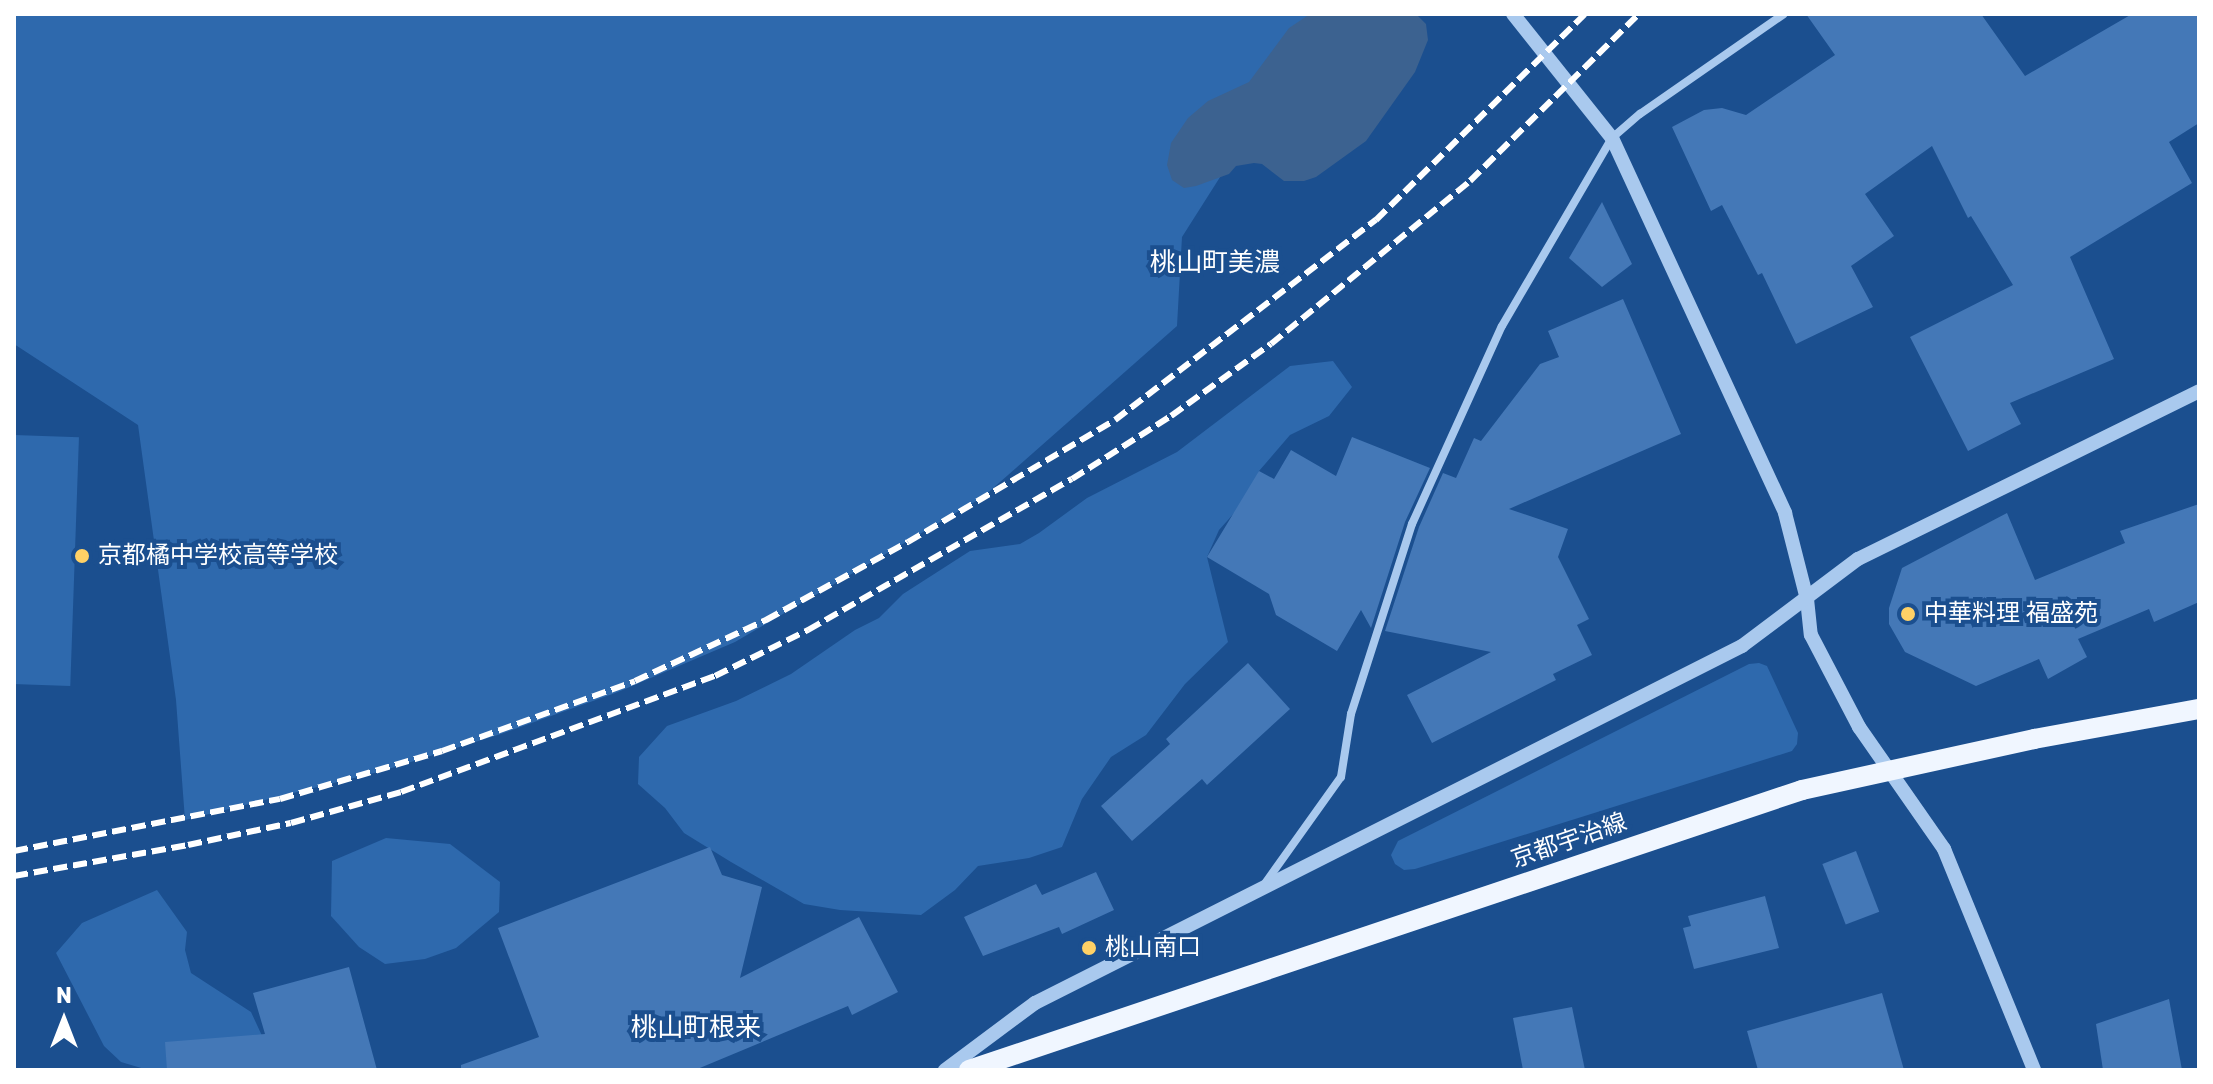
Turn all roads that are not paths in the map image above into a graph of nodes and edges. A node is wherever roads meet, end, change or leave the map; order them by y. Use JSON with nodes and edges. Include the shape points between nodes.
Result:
{"nodes":[{"id":1,"x":1513,"y":14,"type":"edge"},
{"id":2,"x":1784,"y":14,"type":"edge"},
{"id":3,"x":1612,"y":138,"type":"junction"},
{"id":4,"x":2199,"y":391,"type":"edge"},
{"id":5,"x":1807,"y":599,"type":"junction"},
{"id":6,"x":2199,"y":709,"type":"edge"},
{"id":7,"x":1888,"y":770,"type":"junction"},
{"id":8,"x":1261,"y":889,"type":"junction"},
{"id":9,"x":945,"y":1070,"type":"edge"},
{"id":10,"x":969,"y":1070,"type":"edge"},
{"id":11,"x":2034,"y":1070,"type":"edge"}],
"edges":[{"from":1,"to":3,"type":"street"},
{"from":2,"to":3,"type":"street"},
{"from":3,"to":5,"type":"street","via":[[1785,513]]},
{"from":3,"to":8,"type":"street","via":[[1502,326],[1412,524],[1351,714],[1341,777]]},
{"from":4,"to":5,"type":"street","via":[[1858,559]]},
{"from":5,"to":7,"type":"street","via":[[1811,635]]},
{"from":5,"to":8,"type":"street","via":[[1742,646]]},
{"from":6,"to":7,"type":"main road","name":"京都宇治線"},
{"from":7,"to":10,"type":"main road","name":"京都宇治線","via":[[1802,790]]},
{"from":7,"to":11,"type":"street","via":[[1944,849]]},
{"from":8,"to":9,"type":"street","via":[[1035,1003]]}]}
